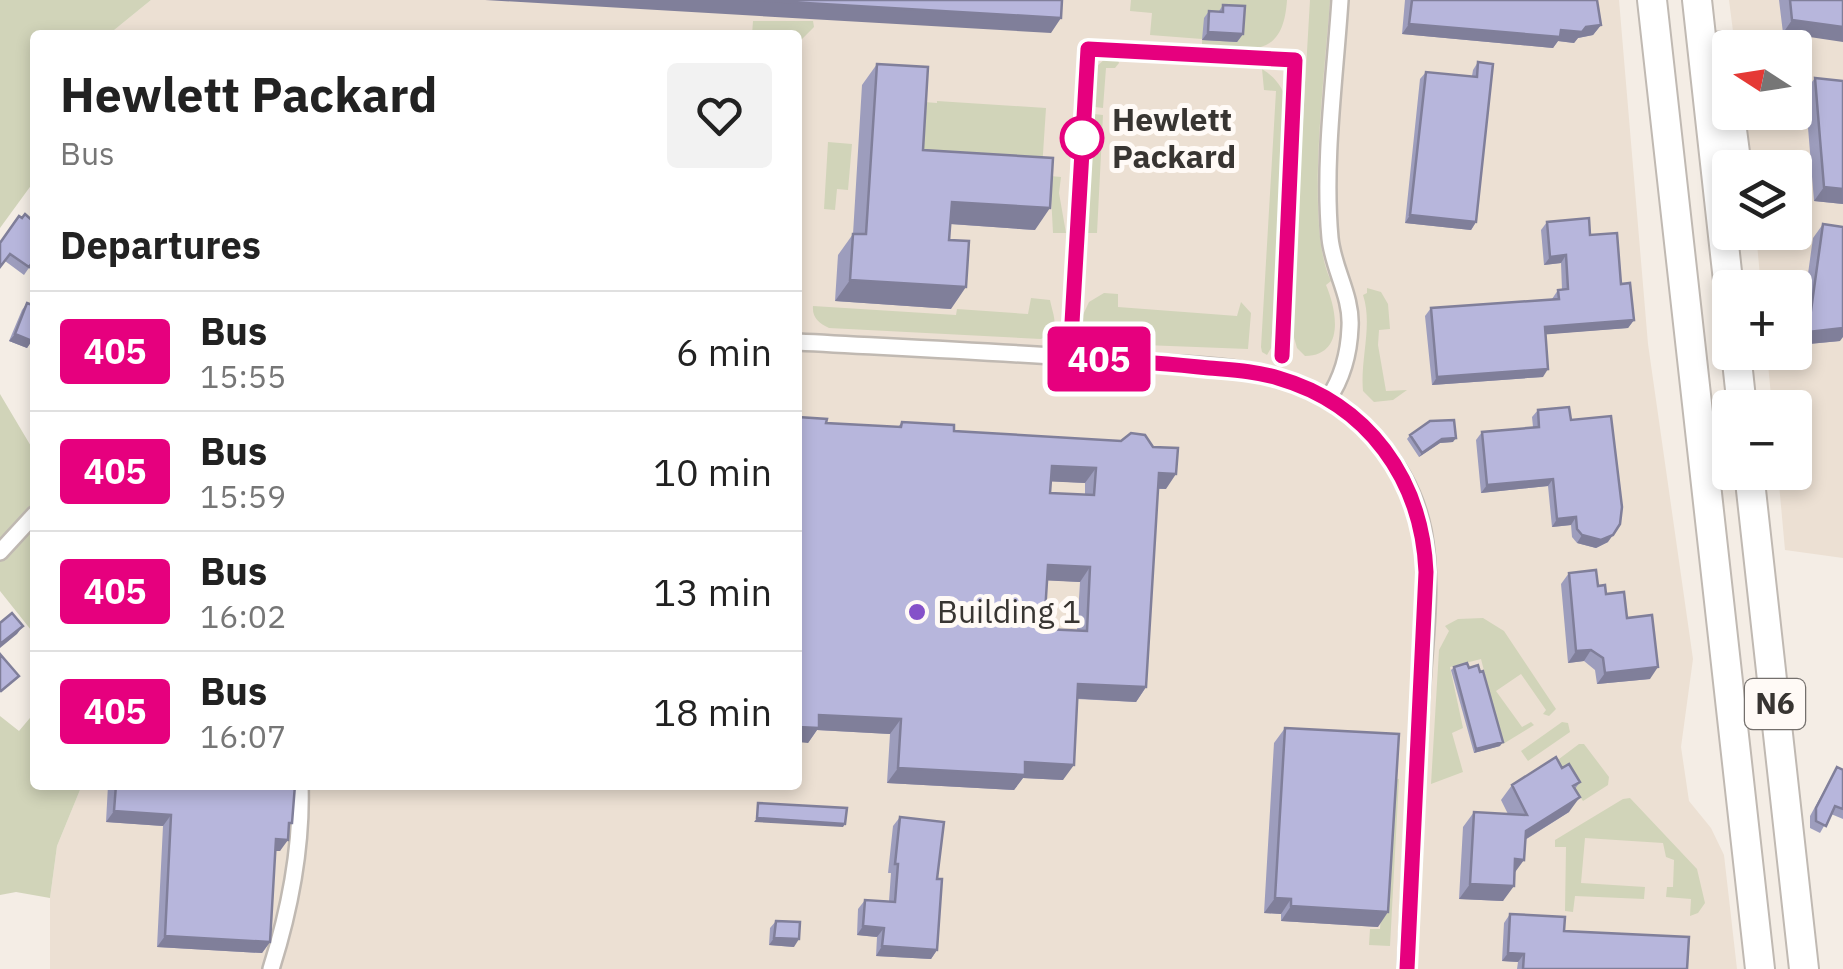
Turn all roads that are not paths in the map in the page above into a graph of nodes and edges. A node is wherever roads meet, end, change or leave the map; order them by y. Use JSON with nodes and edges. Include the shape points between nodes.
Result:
{"nodes":[{"id":1,"x":1340,"y":0,"type":"edge"},
{"id":2,"x":1652,"y":0,"type":"edge"},
{"id":3,"x":1697,"y":0,"type":"edge"},
{"id":4,"x":1714,"y":0,"type":"edge"},
{"id":5,"x":1735,"y":150,"type":"edge"},
{"id":6,"x":1727,"y":270,"type":"edge"},
{"id":7,"x":802,"y":342,"type":"edge"},
{"id":8,"x":1328,"y":399,"type":"junction"},
{"id":9,"x":1751,"y":490,"type":"edge"},
{"id":10,"x":30,"y":519,"type":"edge"},
{"id":11,"x":0,"y":552,"type":"edge"},
{"id":12,"x":300,"y":790,"type":"edge"},
{"id":13,"x":271,"y":969,"type":"edge"},
{"id":14,"x":1406,"y":969,"type":"edge"},
{"id":15,"x":1760,"y":969,"type":"edge"},
{"id":16,"x":1804,"y":969,"type":"edge"}],
"edges":[{"from":1,"to":8,"type":"street","via":[[1328,208],[1351,322],[1342,379]]},
{"from":2,"to":15,"type":"highway","number":"N6"},
{"from":3,"to":6,"type":"highway"},
{"from":4,"to":5,"type":"highway"},
{"from":7,"to":8,"type":"street","via":[[1254,372]]},
{"from":8,"to":14,"type":"street","via":[[1364,426],[1398,468],[1425,543]]},
{"from":9,"to":16,"type":"highway","number":"N6"},
{"from":10,"to":11,"type":"street"},
{"from":12,"to":13,"type":"street","via":[[295,871]]}]}
